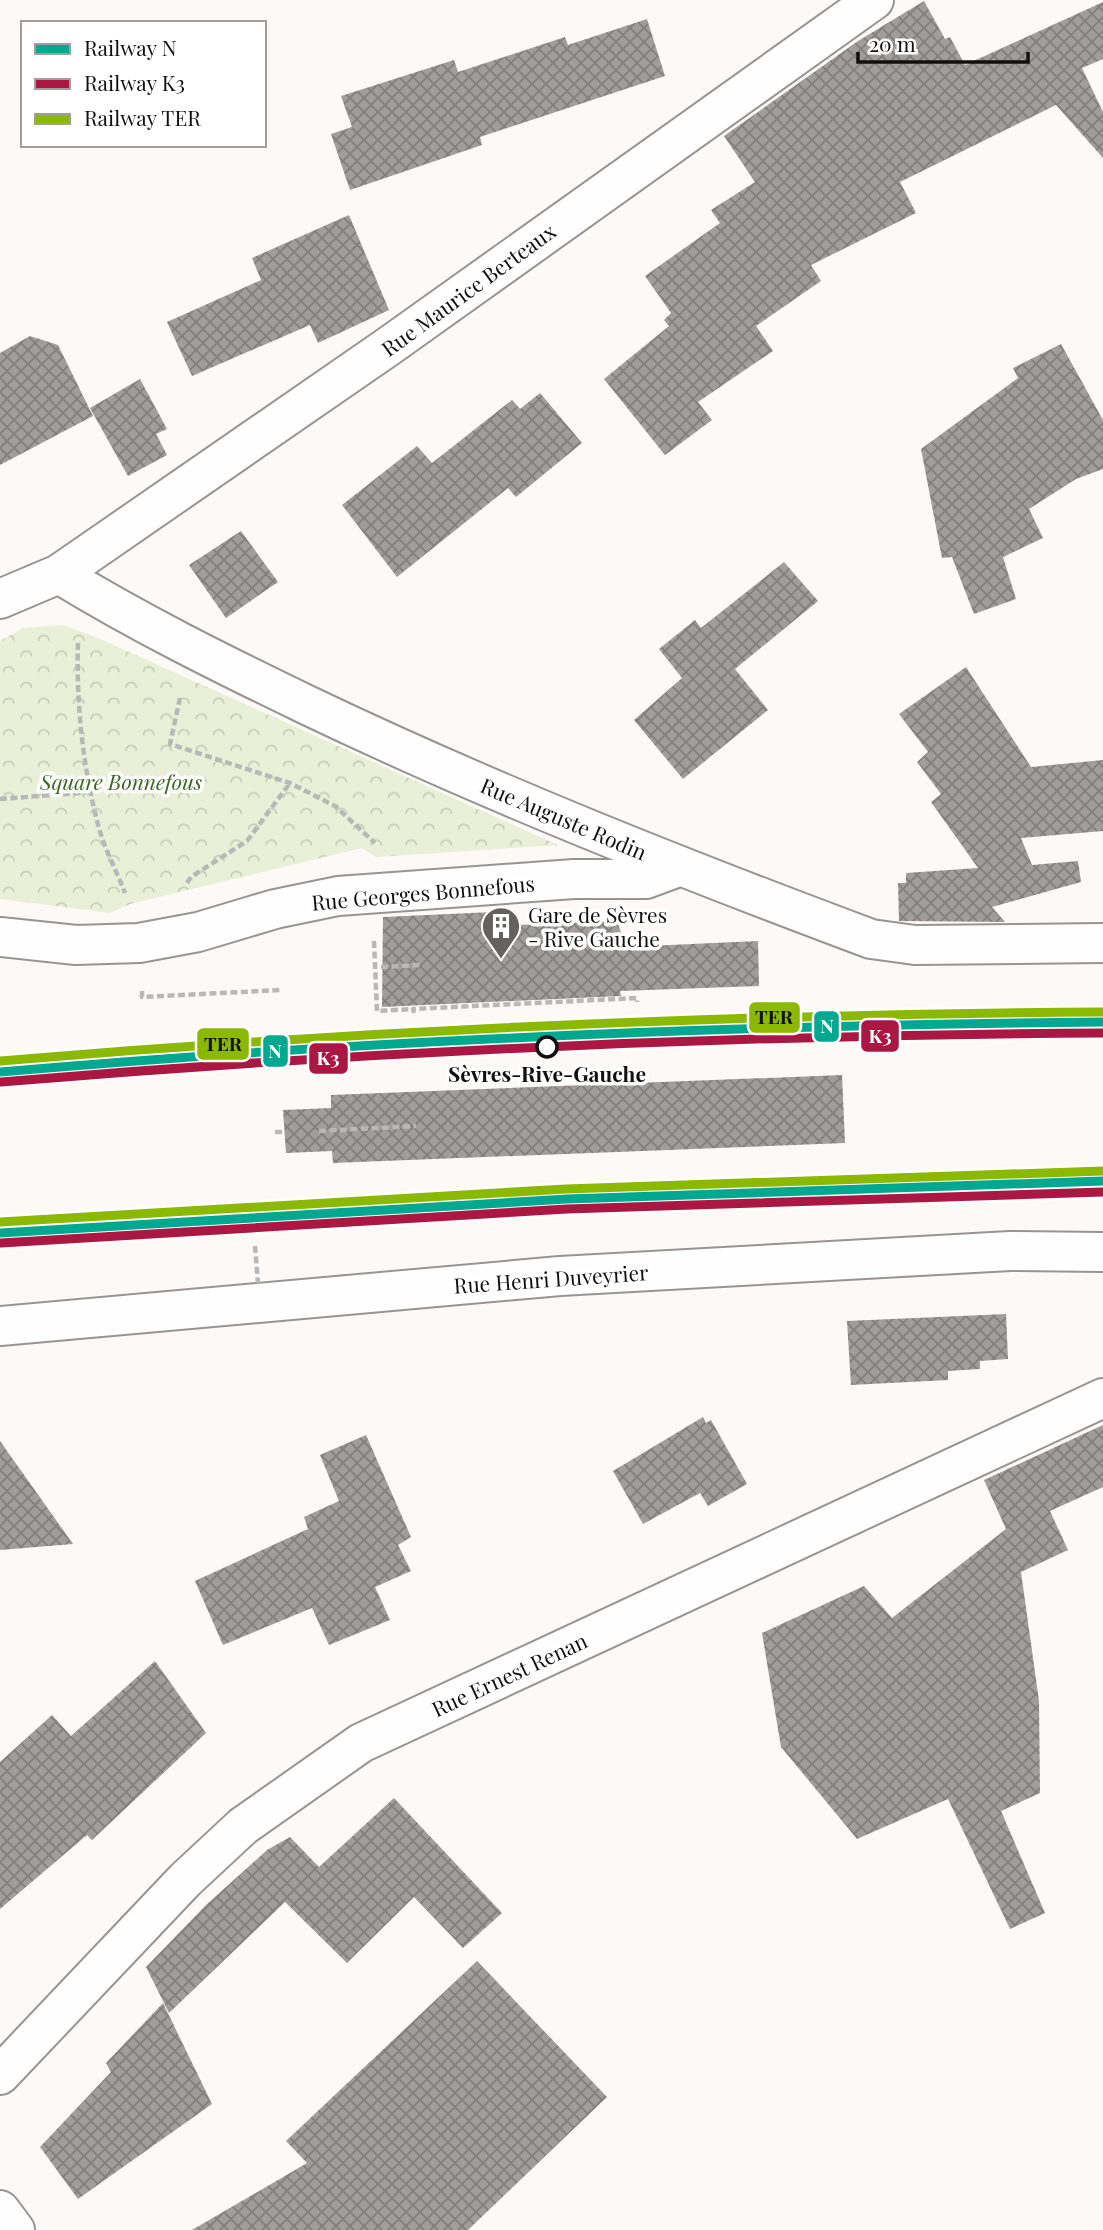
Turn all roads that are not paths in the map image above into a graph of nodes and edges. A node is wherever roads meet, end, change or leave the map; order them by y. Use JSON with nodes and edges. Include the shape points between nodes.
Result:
{"nodes":[{"id":1,"x":874,"y":0,"type":"edge"},
{"id":2,"x":59,"y":573,"type":"junction"},
{"id":3,"x":0,"y":599,"type":"edge"},
{"id":4,"x":681,"y":866,"type":"junction"},
{"id":5,"x":0,"y":937,"type":"edge"},
{"id":6,"x":1103,"y":943,"type":"edge"},
{"id":7,"x":1103,"y":1252,"type":"edge"},
{"id":8,"x":0,"y":1326,"type":"edge"},
{"id":9,"x":1103,"y":1398,"type":"edge"},
{"id":10,"x":0,"y":2076,"type":"edge"},
{"id":11,"x":0,"y":2210,"type":"edge"},
{"id":12,"x":15,"y":2230,"type":"edge"}],
"edges":[{"from":1,"to":2,"type":"street","name":"Rue Maurice Berteaux","via":[[389,346]]},
{"from":2,"to":3,"type":"street"},
{"from":2,"to":4,"type":"street","name":"Rue Auguste Rodin","via":[[190,649],[354,728]]},
{"from":4,"to":5,"type":"street","name":"Rue Georges Bonnefous","via":[[646,879],[574,878],[338,896],[139,943],[76,945]]},
{"from":4,"to":6,"type":"street","name":"Rue Auguste Rodin","via":[[871,939],[915,945]]},
{"from":7,"to":8,"type":"street","name":"Rue Henri Duveyrier","via":[[1010,1251],[561,1276]]},
{"from":9,"to":10,"type":"street","name":"Rue Ernest Renan","via":[[361,1743],[243,1826],[185,1880]]},
{"from":11,"to":12,"type":"street"}]}
